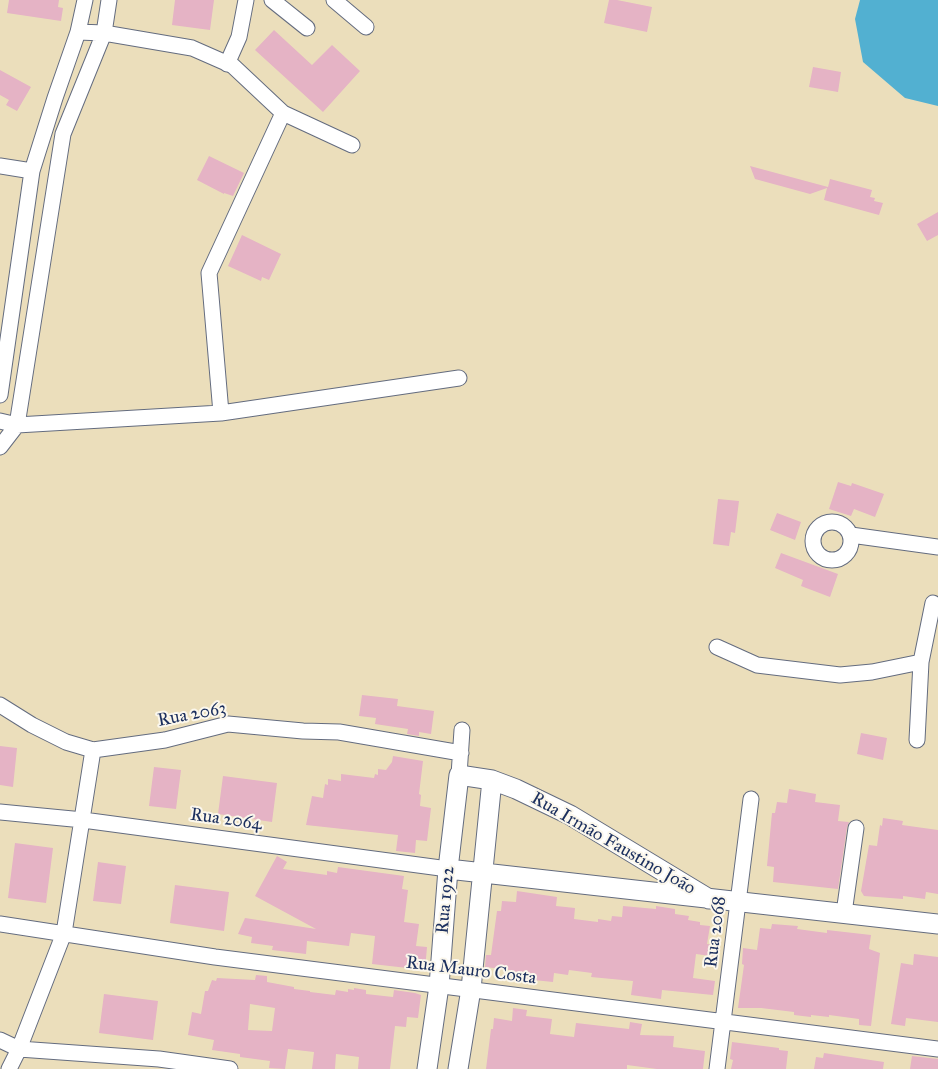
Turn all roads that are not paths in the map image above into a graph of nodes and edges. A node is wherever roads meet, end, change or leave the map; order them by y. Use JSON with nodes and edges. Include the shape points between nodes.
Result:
{"nodes":[{"id":1,"x":85,"y":0,"type":"edge"},
{"id":2,"x":109,"y":0,"type":"edge"},
{"id":3,"x":246,"y":0,"type":"edge"},
{"id":4,"x":272,"y":0,"type":"edge"},
{"id":5,"x":334,"y":0,"type":"edge"},
{"id":6,"x":366,"y":27,"type":"dead end"},
{"id":7,"x":307,"y":28,"type":"dead end"},
{"id":8,"x":78,"y":32,"type":"junction"},
{"id":9,"x":104,"y":34,"type":"junction"},
{"id":10,"x":227,"y":64,"type":"junction"},
{"id":11,"x":283,"y":113,"type":"junction"},
{"id":12,"x":352,"y":145,"type":"dead end"},
{"id":13,"x":0,"y":166,"type":"edge"},
{"id":14,"x":32,"y":171,"type":"junction"},
{"id":15,"x":459,"y":378,"type":"dead end"},
{"id":16,"x":0,"y":395,"type":"edge"},
{"id":17,"x":221,"y":413,"type":"junction"},
{"id":18,"x":0,"y":421,"type":"edge"},
{"id":19,"x":17,"y":425,"type":"junction"},
{"id":20,"x":0,"y":447,"type":"edge"},
{"id":21,"x":851,"y":535,"type":"dead end"},
{"id":22,"x":938,"y":547,"type":"edge"},
{"id":23,"x":933,"y":603,"type":"dead end"},
{"id":24,"x":932,"y":636,"type":"edge"},
{"id":25,"x":717,"y":647,"type":"dead end"},
{"id":26,"x":921,"y":662,"type":"junction"},
{"id":27,"x":0,"y":704,"type":"edge"},
{"id":28,"x":462,"y":730,"type":"dead end"},
{"id":29,"x":918,"y":740,"type":"dead end"},
{"id":30,"x":93,"y":750,"type":"junction"},
{"id":31,"x":461,"y":752,"type":"junction"},
{"id":32,"x":460,"y":774,"type":"junction"},
{"id":33,"x":492,"y":780,"type":"junction"},
{"id":34,"x":751,"y":799,"type":"dead end"},
{"id":35,"x":0,"y":812,"type":"edge"},
{"id":36,"x":83,"y":820,"type":"junction"},
{"id":37,"x":856,"y":828,"type":"dead end"},
{"id":38,"x":448,"y":869,"type":"junction"},
{"id":39,"x":481,"y":873,"type":"junction"},
{"id":40,"x":710,"y":899,"type":"junction"},
{"id":41,"x":739,"y":901,"type":"junction"},
{"id":42,"x":844,"y":913,"type":"junction"},
{"id":43,"x":0,"y":924,"type":"edge"},
{"id":44,"x":938,"y":924,"type":"edge"},
{"id":45,"x":64,"y":932,"type":"junction"},
{"id":46,"x":439,"y":986,"type":"junction"},
{"id":47,"x":471,"y":989,"type":"junction"},
{"id":48,"x":724,"y":1022,"type":"junction"},
{"id":49,"x":0,"y":1040,"type":"edge"},
{"id":50,"x":19,"y":1049,"type":"junction"},
{"id":51,"x":938,"y":1049,"type":"edge"},
{"id":52,"x":10,"y":1069,"type":"edge"},
{"id":53,"x":230,"y":1069,"type":"edge"},
{"id":54,"x":427,"y":1069,"type":"edge"},
{"id":55,"x":458,"y":1069,"type":"edge"},
{"id":56,"x":717,"y":1069,"type":"edge"}],
"edges":[{"from":1,"to":8,"type":"street"},
{"from":2,"to":9,"type":"street"},
{"from":3,"to":10,"type":"street","via":[[239,37]]},
{"from":4,"to":7,"type":"street"},
{"from":5,"to":6,"type":"street"},
{"from":8,"to":9,"type":"street"},
{"from":8,"to":14,"type":"street"},
{"from":9,"to":10,"type":"street","via":[[192,48]]},
{"from":9,"to":19,"type":"street","via":[[63,134]]},
{"from":10,"to":11,"type":"street"},
{"from":11,"to":12,"type":"street"},
{"from":11,"to":17,"type":"street","via":[[209,273]]},
{"from":13,"to":14,"type":"street"},
{"from":14,"to":16,"type":"street"},
{"from":15,"to":17,"type":"street"},
{"from":17,"to":19,"type":"street"},
{"from":18,"to":19,"type":"street"},
{"from":19,"to":20,"type":"street"},
{"from":21,"to":22,"type":"street"},
{"from":23,"to":24,"type":"street"},
{"from":24,"to":26,"type":"street"},
{"from":25,"to":26,"type":"street","via":[[757,665],[840,675]]},
{"from":26,"to":29,"type":"street"},
{"from":27,"to":30,"type":"street","name":"Rua 2063","via":[[66,742]]},
{"from":28,"to":31,"type":"street","name":"Rua 1922"},
{"from":30,"to":31,"type":"street","name":"Rua 2063","via":[[164,740],[228,724],[339,732]]},
{"from":30,"to":36,"type":"street"},
{"from":31,"to":32,"type":"street","name":"Rua 1922"},
{"from":32,"to":33,"type":"street","name":"Rua Irmão Faustino João"},
{"from":32,"to":38,"type":"street","name":"Rua 1922"},
{"from":33,"to":39,"type":"street","name":"Rua 1922"},
{"from":33,"to":40,"type":"street","name":"Rua Irmão Faustino João","via":[[570,815]]},
{"from":34,"to":41,"type":"street","name":"Rua 2068"},
{"from":35,"to":36,"type":"street","name":"Rua 2064"},
{"from":36,"to":38,"type":"street","name":"Rua 2064"},
{"from":36,"to":45,"type":"street"},
{"from":37,"to":42,"type":"street"},
{"from":38,"to":39,"type":"street","name":"Rua Irmão Faustino João"},
{"from":38,"to":46,"type":"street","name":"Rua 1922"},
{"from":39,"to":40,"type":"street","name":"Rua Irmão Faustino João"},
{"from":39,"to":47,"type":"street","name":"Rua 1922"},
{"from":40,"to":41,"type":"street","name":"Rua Irmão Faustino João"},
{"from":41,"to":42,"type":"street","name":"Rua Irmão Faustino João"},
{"from":41,"to":48,"type":"street","name":"Rua 2068"},
{"from":42,"to":44,"type":"street","name":"Rua Irmão Faustino João"},
{"from":43,"to":45,"type":"street","name":"Rua Mauro Costa"},
{"from":45,"to":46,"type":"street","name":"Rua Mauro Costa","via":[[206,955]]},
{"from":45,"to":50,"type":"street"},
{"from":46,"to":47,"type":"street","name":"Rua Mauro Costa"},
{"from":46,"to":54,"type":"street","name":"Rua 1922"},
{"from":47,"to":48,"type":"street","name":"Rua Mauro Costa"},
{"from":47,"to":55,"type":"street","name":"Rua 1922"},
{"from":48,"to":51,"type":"street","name":"Rua Mauro Costa"},
{"from":48,"to":56,"type":"street","name":"Rua 2068"},
{"from":49,"to":50,"type":"street"},
{"from":50,"to":52,"type":"street"},
{"from":50,"to":53,"type":"street","via":[[159,1059]]}]}
